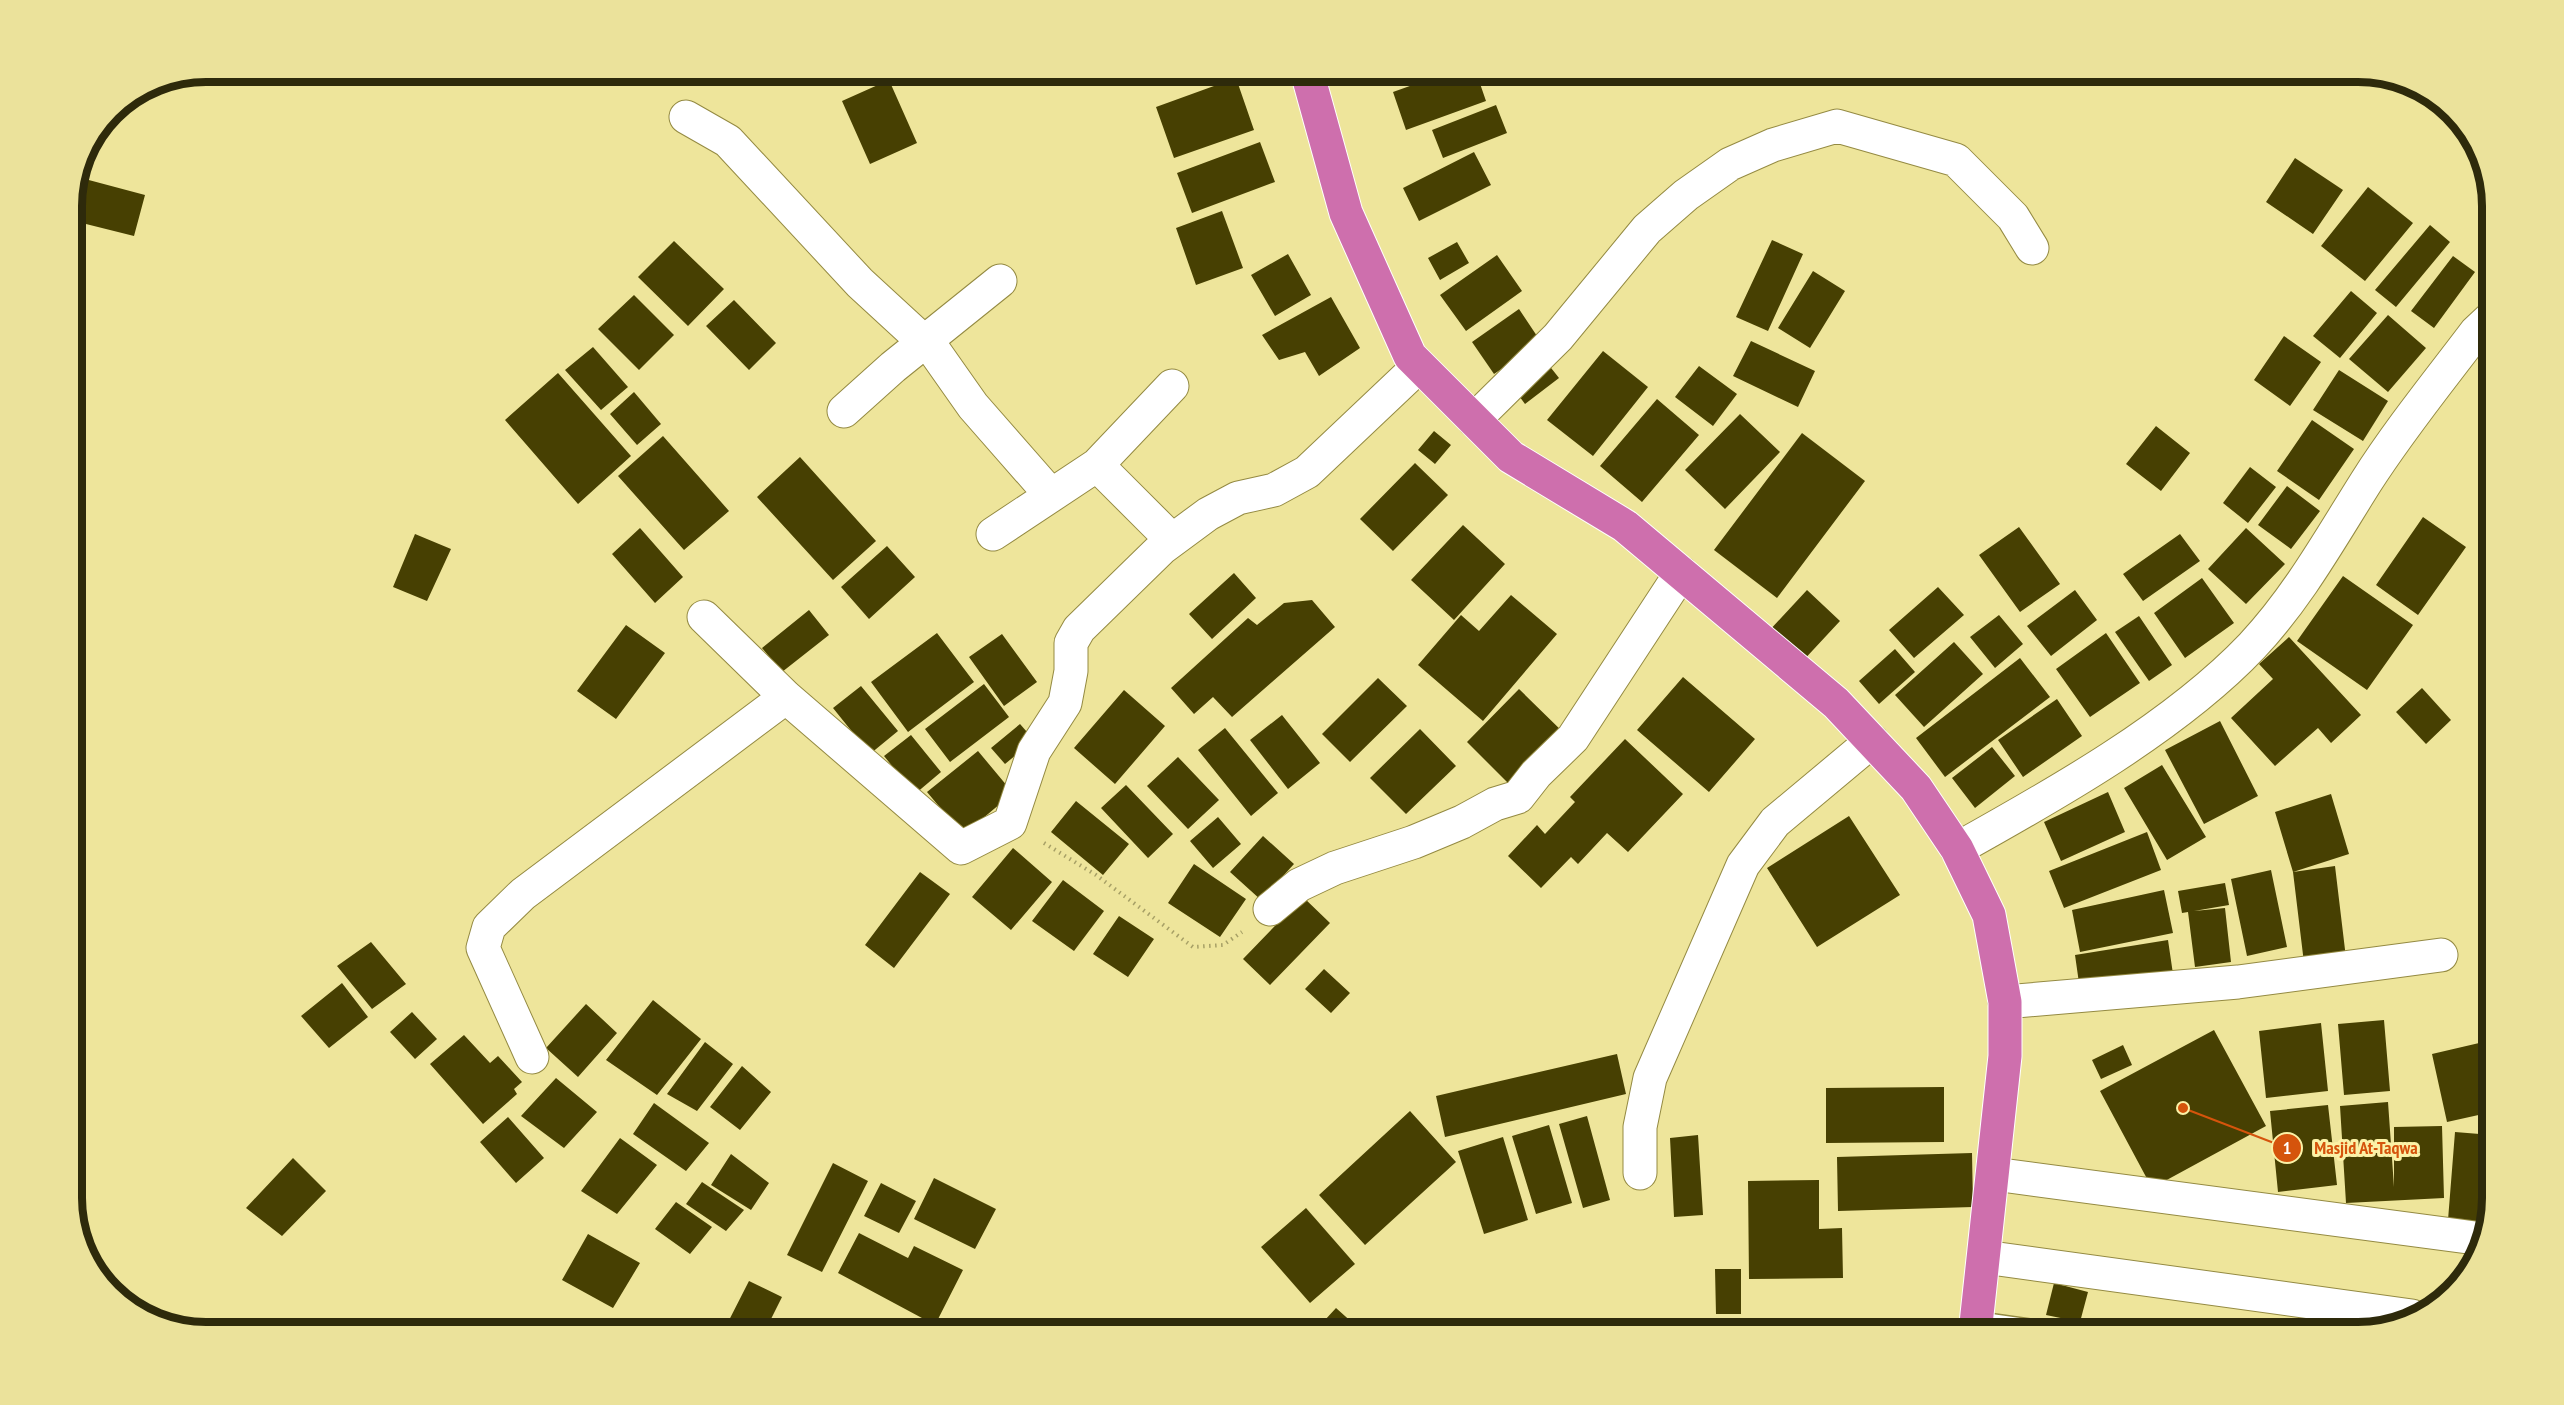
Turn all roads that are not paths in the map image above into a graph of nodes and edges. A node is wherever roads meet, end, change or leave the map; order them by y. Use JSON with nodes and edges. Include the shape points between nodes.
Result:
{"nodes":[{"id":1,"x":1311,"y":83,"type":"edge"},
{"id":2,"x":686,"y":117,"type":"dead end"},
{"id":3,"x":2032,"y":248,"type":"dead end"},
{"id":4,"x":1000,"y":281,"type":"dead end"},
{"id":5,"x":2481,"y":327,"type":"edge"},
{"id":6,"x":925,"y":344,"type":"junction"},
{"id":7,"x":1419,"y":366,"type":"junction"},
{"id":8,"x":1172,"y":386,"type":"dead end"},
{"id":9,"x":844,"y":411,"type":"dead end"},
{"id":10,"x":1474,"y":420,"type":"junction"},
{"id":11,"x":1097,"y":465,"type":"junction"},
{"id":12,"x":1051,"y":495,"type":"junction"},
{"id":13,"x":993,"y":534,"type":"dead end"},
{"id":14,"x":1172,"y":540,"type":"junction"},
{"id":15,"x":1681,"y":573,"type":"junction"},
{"id":16,"x":704,"y":617,"type":"dead end"},
{"id":17,"x":786,"y":697,"type":"junction"},
{"id":18,"x":1872,"y":741,"type":"junction"},
{"id":19,"x":1957,"y":849,"type":"junction"},
{"id":20,"x":1270,"y":909,"type":"road end"},
{"id":21,"x":2441,"y":955,"type":"dead end"},
{"id":22,"x":2005,"y":1002,"type":"junction"},
{"id":23,"x":532,"y":1057,"type":"dead end"},
{"id":24,"x":1640,"y":1173,"type":"dead end"},
{"id":25,"x":1994,"y":1174,"type":"junction"},
{"id":26,"x":2475,"y":1238,"type":"edge"},
{"id":27,"x":1984,"y":1257,"type":"junction"},
{"id":28,"x":2393,"y":1317,"type":"edge"},
{"id":29,"x":1976,"y":1322,"type":"edge"}],
"edges":[{"from":1,"to":7,"type":"highway","via":[[1346,213],[1410,356]]},
{"from":2,"to":6,"type":"street","via":[[728,141],[860,283]]},
{"from":3,"to":10,"type":"street","via":[[2013,217],[1956,160],[1837,126],[1773,145],[1730,164],[1647,229],[1558,337]]},
{"from":4,"to":6,"type":"street"},
{"from":5,"to":19,"type":"street","via":[[2367,480],[2311,573],[2252,646],[2193,698],[2117,753]]},
{"from":6,"to":9,"type":"street","via":[[892,367]]},
{"from":6,"to":12,"type":"street"},
{"from":7,"to":10,"type":"highway"},
{"from":7,"to":14,"type":"street","via":[[1307,472],[1274,490],[1238,498]]},
{"from":8,"to":11,"type":"street"},
{"from":10,"to":15,"type":"highway","via":[[1511,457],[1625,526]]},
{"from":11,"to":12,"type":"street"},
{"from":11,"to":14,"type":"street"},
{"from":12,"to":13,"type":"street"},
{"from":14,"to":17,"type":"street","via":[[1079,629],[1071,642],[1065,703],[1034,751],[1010,823],[961,848]]},
{"from":15,"to":18,"type":"highway","via":[[1836,703]]},
{"from":15,"to":20,"type":"street","via":[[1573,738],[1518,797],[1414,842],[1335,868],[1299,885]]},
{"from":16,"to":17,"type":"street"},
{"from":17,"to":23,"type":"street","via":[[523,894],[489,927],[483,948]]},
{"from":18,"to":19,"type":"highway","via":[[1916,788]]},
{"from":18,"to":24,"type":"street","via":[[1775,822],[1743,865],[1650,1078],[1640,1127]]},
{"from":19,"to":22,"type":"highway","via":[[1989,915]]},
{"from":21,"to":22,"type":"street","via":[[2238,982]]},
{"from":22,"to":25,"type":"highway","via":[[2005,1056]]},
{"from":25,"to":26,"type":"street"},
{"from":25,"to":27,"type":"highway"},
{"from":27,"to":28,"type":"street"},
{"from":27,"to":29,"type":"highway"}]}
